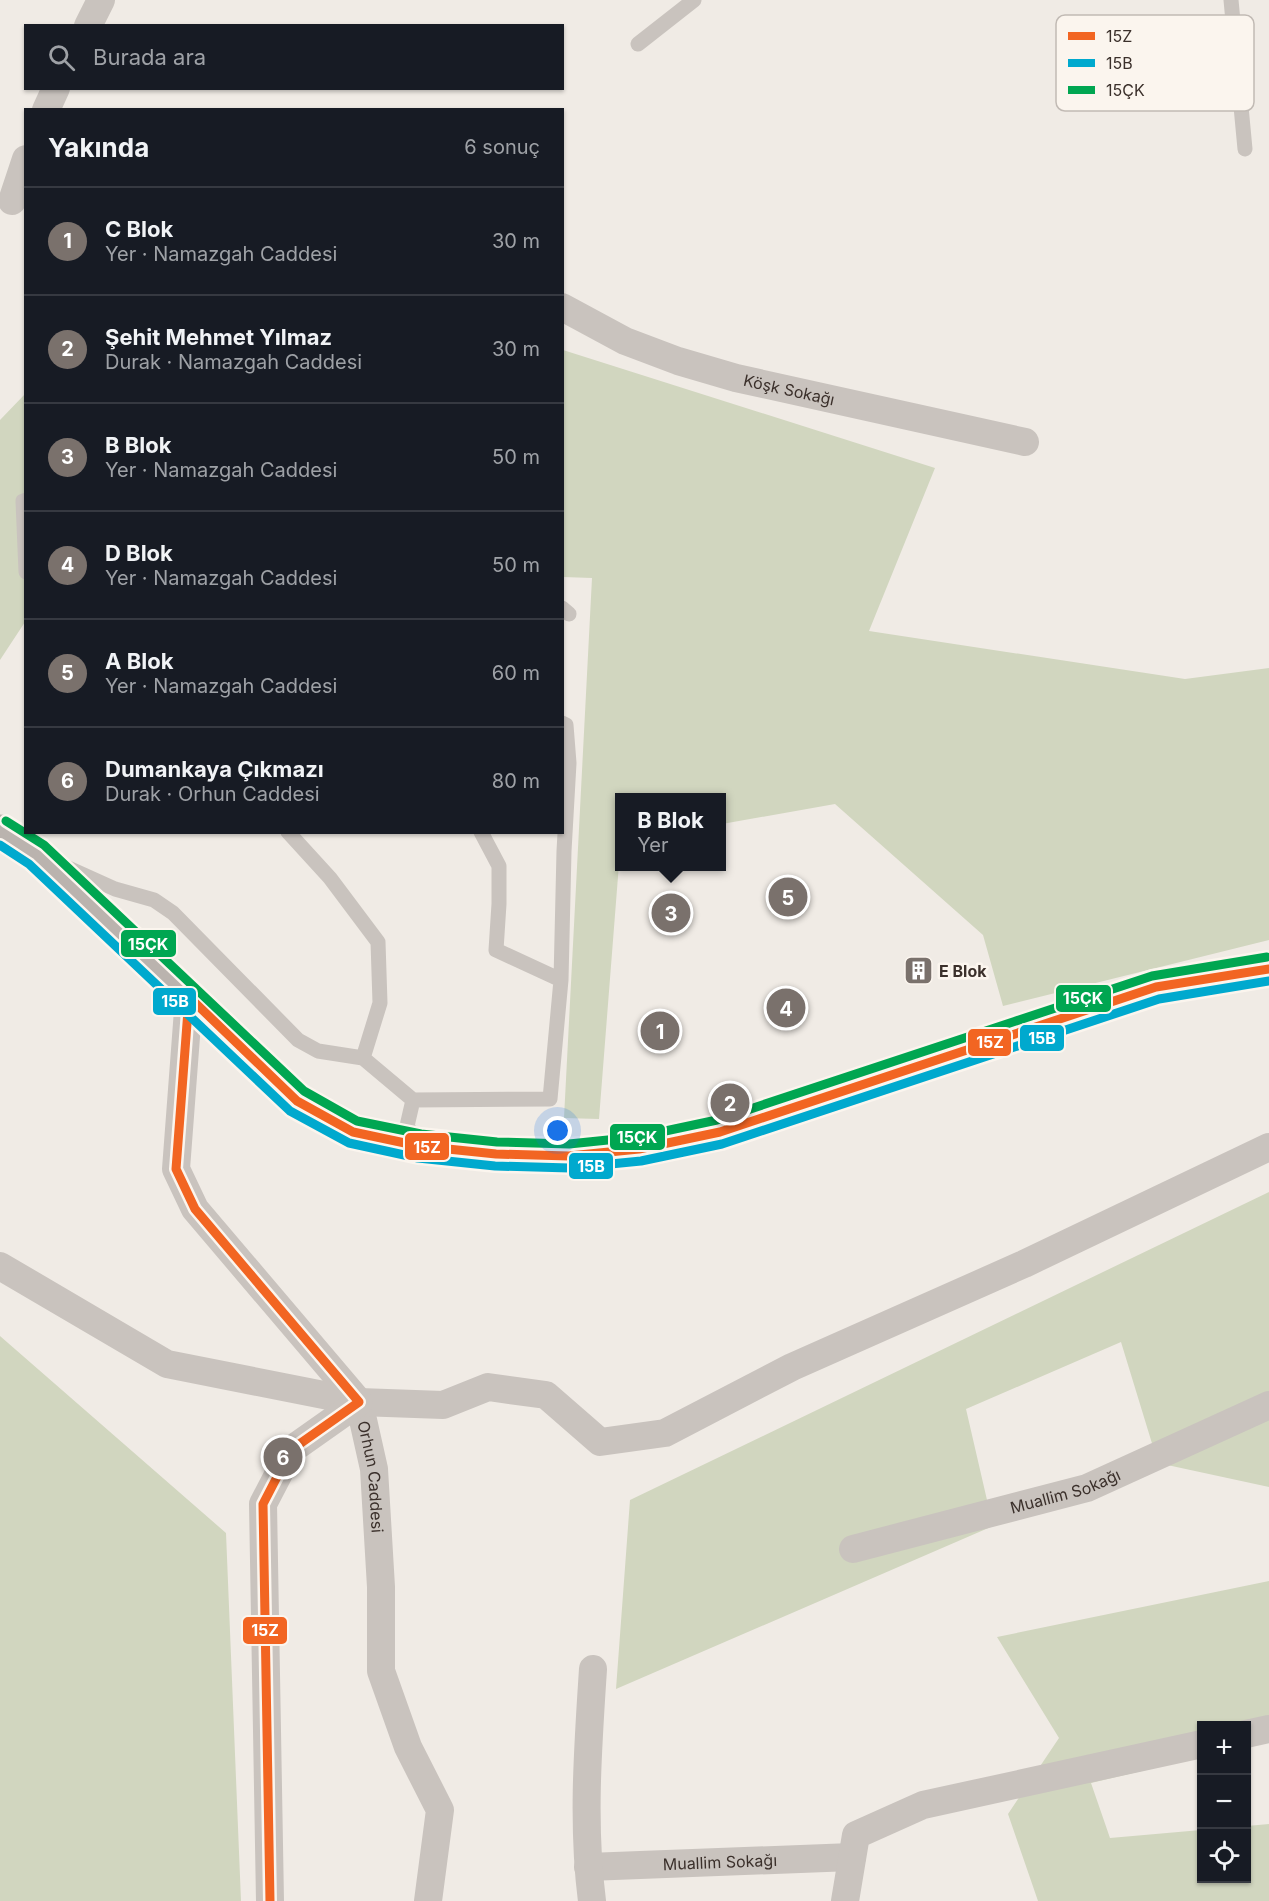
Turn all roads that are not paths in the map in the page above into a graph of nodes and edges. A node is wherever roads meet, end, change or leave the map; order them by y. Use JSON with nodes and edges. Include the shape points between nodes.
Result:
{"nodes":[{"id":1,"x":101,"y":0,"type":"edge"},
{"id":2,"x":694,"y":0,"type":"edge"},
{"id":3,"x":1231,"y":0,"type":"edge"},
{"id":4,"x":1232,"y":15,"type":"edge"},
{"id":5,"x":89,"y":24,"type":"edge"},
{"id":6,"x":638,"y":44,"type":"dead end"},
{"id":7,"x":55,"y":90,"type":"edge"},
{"id":8,"x":47,"y":108,"type":"edge"},
{"id":9,"x":1242,"y":111,"type":"edge"},
{"id":10,"x":1245,"y":148,"type":"dead end"},
{"id":11,"x":24,"y":166,"type":"edge"},
{"id":12,"x":13,"y":204,"type":"edge"},
{"id":13,"x":564,"y":308,"type":"edge"},
{"id":14,"x":1025,"y":442,"type":"dead end"},
{"id":15,"x":24,"y":501,"type":"edge"},
{"id":16,"x":24,"y":525,"type":"edge"},
{"id":17,"x":564,"y":724,"type":"edge"},
{"id":18,"x":0,"y":831,"type":"edge"},
{"id":19,"x":290,"y":834,"type":"edge"},
{"id":20,"x":482,"y":834,"type":"edge"},
{"id":21,"x":36,"y":854,"type":"junction"},
{"id":22,"x":1269,"y":969,"type":"edge"},
{"id":23,"x":561,"y":980,"type":"junction"},
{"id":24,"x":189,"y":997,"type":"junction"},
{"id":25,"x":363,"y":1058,"type":"junction"},
{"id":26,"x":413,"y":1100,"type":"junction"},
{"id":27,"x":419,"y":1146,"type":"junction"},
{"id":28,"x":1269,"y":1147,"type":"edge"},
{"id":29,"x":0,"y":1266,"type":"edge"},
{"id":30,"x":359,"y":1402,"type":"junction"},
{"id":31,"x":1269,"y":1405,"type":"edge"},
{"id":32,"x":853,"y":1549,"type":"dead end"},
{"id":33,"x":593,"y":1669,"type":"dead end"},
{"id":34,"x":1269,"y":1729,"type":"edge"},
{"id":35,"x":1251,"y":1733,"type":"edge"},
{"id":36,"x":1197,"y":1745,"type":"edge"},
{"id":37,"x":852,"y":1857,"type":"junction"},
{"id":38,"x":588,"y":1867,"type":"junction"},
{"id":39,"x":270,"y":1901,"type":"edge"},
{"id":40,"x":428,"y":1901,"type":"edge"},
{"id":41,"x":592,"y":1901,"type":"edge"},
{"id":42,"x":845,"y":1901,"type":"edge"}],
"edges":[{"from":1,"to":5,"type":"street"},
{"from":2,"to":6,"type":"lane"},
{"from":3,"to":4,"type":"lane"},
{"from":7,"to":8,"type":"street"},
{"from":9,"to":10,"type":"lane"},
{"from":11,"to":12,"type":"street"},
{"from":13,"to":14,"type":"street","name":"Köşk Sokağı","via":[[625,341],[736,378]]},
{"from":15,"to":16,"type":"lane"},
{"from":17,"to":23,"type":"lane","via":[[569,763]]},
{"from":18,"to":21,"type":"main road"},
{"from":19,"to":25,"type":"lane","via":[[330,878],[378,942],[380,1004]]},
{"from":20,"to":23,"type":"lane","via":[[499,866],[496,950]]},
{"from":21,"to":24,"type":"main road"},
{"from":21,"to":25,"type":"lane","via":[[115,889],[154,900],[173,913],[298,1040],[318,1051]]},
{"from":22,"to":27,"type":"main road","via":[[1156,987],[720,1132],[639,1149],[570,1156]]},
{"from":23,"to":26,"type":"lane","via":[[549,1099]]},
{"from":24,"to":27,"type":"main road","via":[[297,1101],[353,1132]]},
{"from":24,"to":30,"type":"street","name":"Orhun Caddesi","via":[[176,1169],[195,1209]]},
{"from":25,"to":26,"type":"lane"},
{"from":26,"to":27,"type":"lane","via":[[407,1126]]},
{"from":28,"to":30,"type":"street","via":[[1024,1264],[792,1367],[665,1433],[600,1442],[546,1395],[488,1387],[443,1405]]},
{"from":29,"to":30,"type":"street","via":[[167,1364]]},
{"from":30,"to":39,"type":"street","via":[[291,1450],[263,1504]]},
{"from":30,"to":40,"type":"street","name":"Orhun Caddesi","via":[[374,1469],[381,1671],[408,1747],[440,1810]]},
{"from":31,"to":32,"type":"street","name":"Muallim Sokağı","via":[[1087,1488]]},
{"from":33,"to":38,"type":"street","via":[[586,1779]]},
{"from":34,"to":35,"type":"street"},
{"from":36,"to":37,"type":"street","via":[[923,1805],[856,1835]]},
{"from":37,"to":38,"type":"street","name":"Muallim Sokağı"},
{"from":37,"to":42,"type":"street"},
{"from":38,"to":41,"type":"street"}]}
